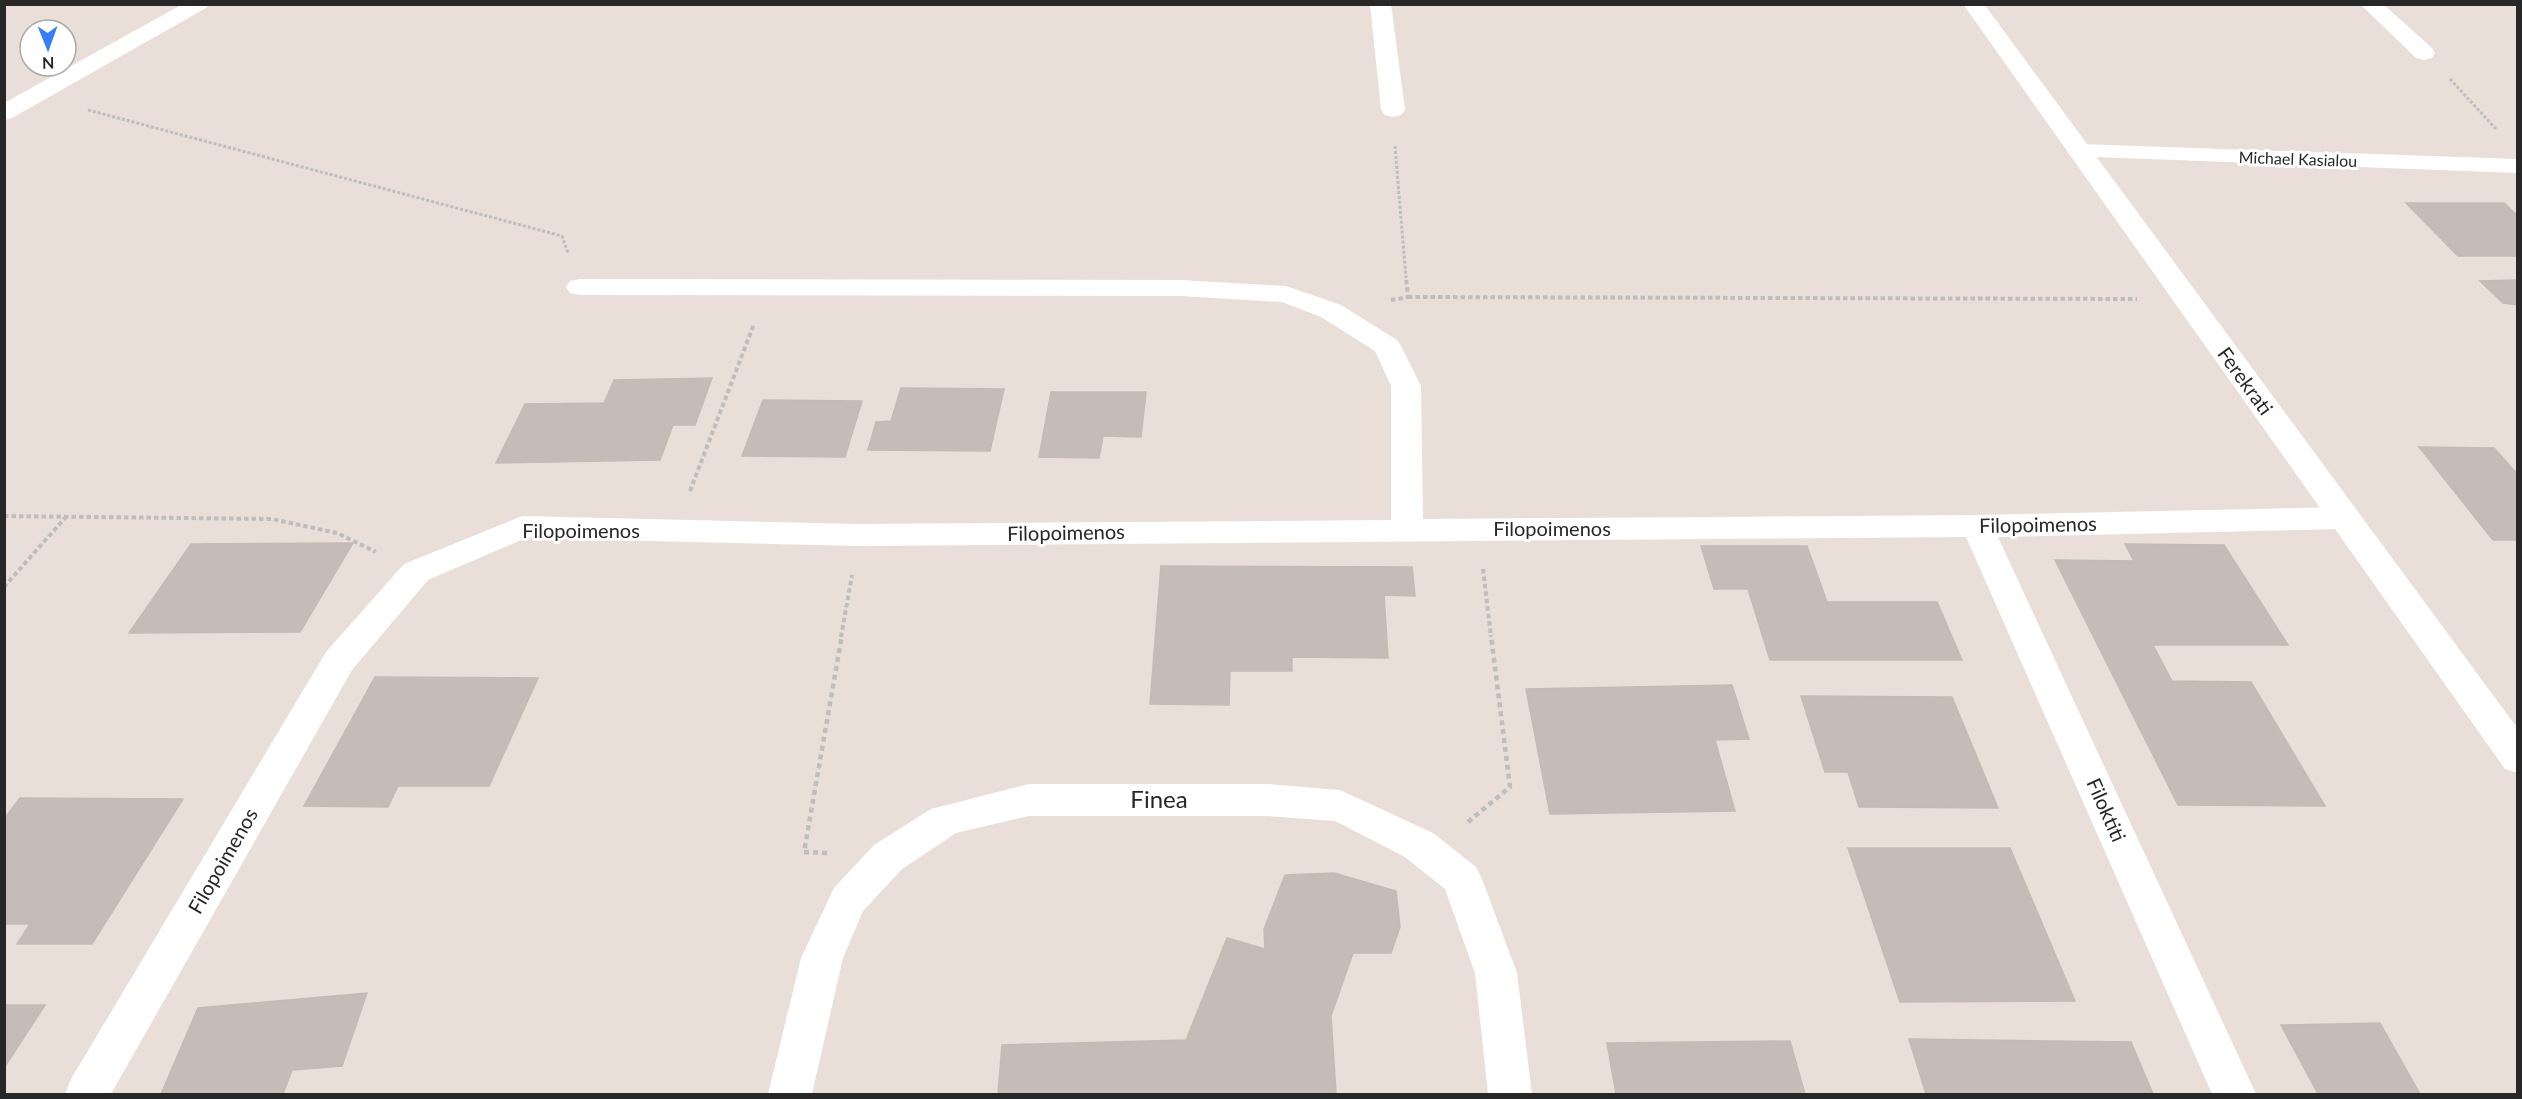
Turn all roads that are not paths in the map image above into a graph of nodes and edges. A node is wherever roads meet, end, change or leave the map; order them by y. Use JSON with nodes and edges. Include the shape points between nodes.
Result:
{"nodes":[{"id":1,"x":199,"y":4,"type":"edge"},
{"id":2,"x":1380,"y":4,"type":"edge"},
{"id":3,"x":1973,"y":4,"type":"edge"},
{"id":4,"x":2370,"y":4,"type":"edge"},
{"id":5,"x":2424,"y":53,"type":"road end"},
{"id":6,"x":1394,"y":110,"type":"road end"},
{"id":7,"x":4,"y":113,"type":"edge"},
{"id":8,"x":2079,"y":151,"type":"junction"},
{"id":9,"x":2517,"y":166,"type":"edge"},
{"id":10,"x":580,"y":287,"type":"road end"},
{"id":11,"x":2344,"y":518,"type":"junction"},
{"id":12,"x":1977,"y":526,"type":"junction"},
{"id":13,"x":1407,"y":530,"type":"junction"},
{"id":14,"x":2517,"y":758,"type":"edge"},
{"id":15,"x":87,"y":1095,"type":"edge"},
{"id":16,"x":790,"y":1095,"type":"edge"},
{"id":17,"x":1510,"y":1095,"type":"edge"},
{"id":18,"x":2234,"y":1095,"type":"edge"}],
"edges":[{"from":1,"to":7,"type":"street"},
{"from":2,"to":6,"type":"street"},
{"from":3,"to":8,"type":"street","name":"Ferekrati"},
{"from":4,"to":5,"type":"street"},
{"from":8,"to":9,"type":"street","name":"Michael Kasialou"},
{"from":8,"to":11,"type":"street","name":"Ferekrati"},
{"from":10,"to":13,"type":"street","via":[[1181,288],[1287,294],[1331,311],[1387,346],[1406,386]]},
{"from":11,"to":12,"type":"street","name":"Filopoimenos"},
{"from":11,"to":14,"type":"street","name":"Ferekrati"},
{"from":12,"to":13,"type":"street","name":"Filopoimenos"},
{"from":12,"to":18,"type":"street","name":"Filoktiti"},
{"from":13,"to":15,"type":"street","name":"Filopoimenos","via":[[859,535],[522,527],[416,572],[339,661]]},
{"from":16,"to":17,"type":"street","name":"Finea","via":[[822,958],[848,900],[888,857],[945,820],[1029,800],[1268,800],[1340,806],[1419,845],[1461,879],[1496,973]]}]}
